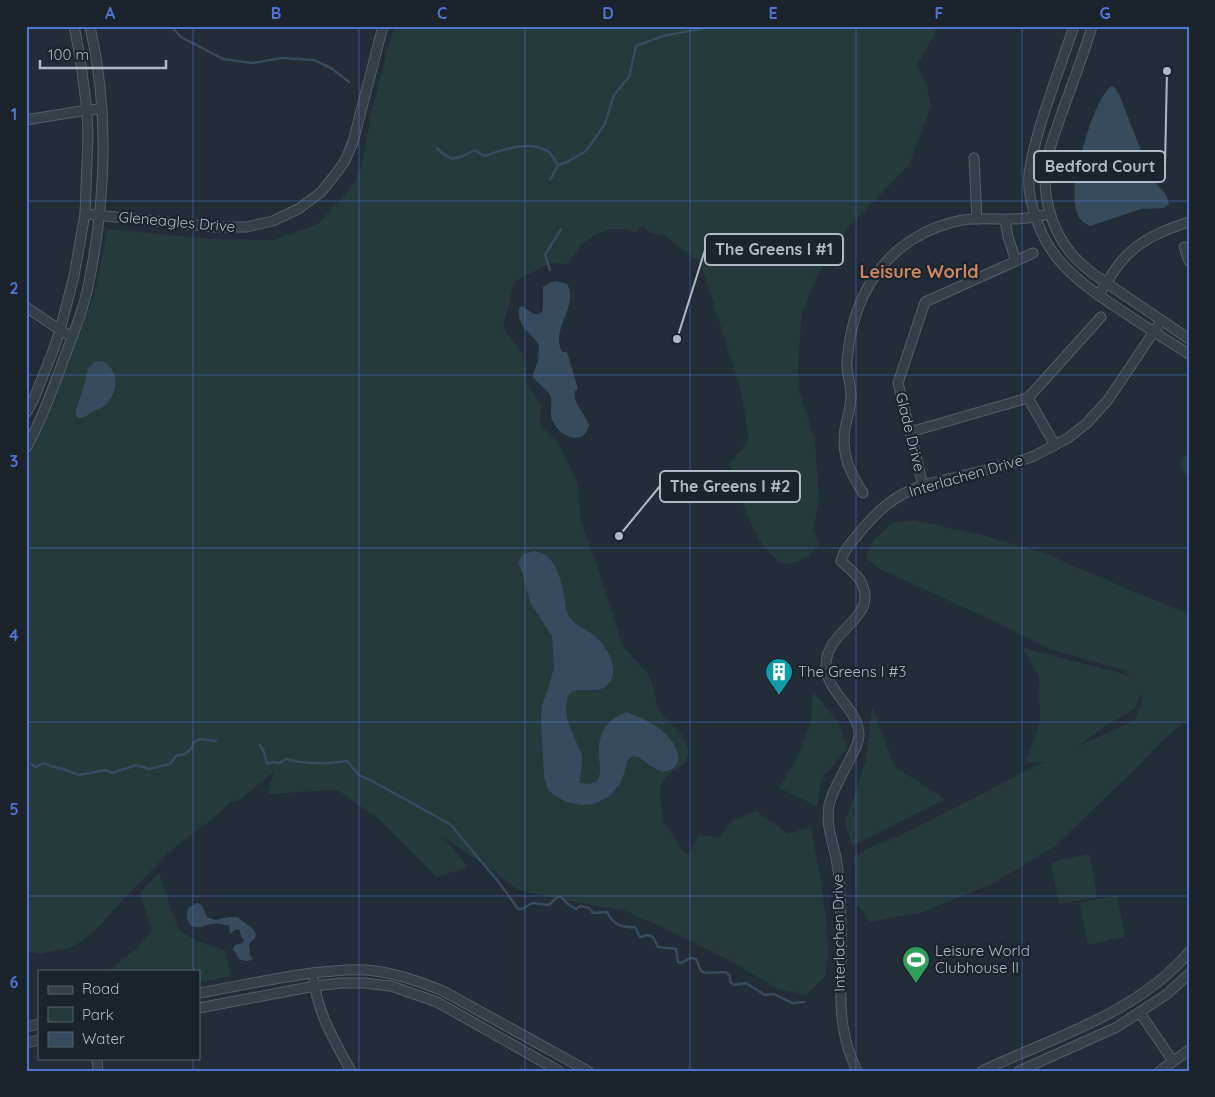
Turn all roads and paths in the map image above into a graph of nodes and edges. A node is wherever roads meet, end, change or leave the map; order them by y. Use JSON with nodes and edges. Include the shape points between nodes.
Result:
{"nodes":[{"id":1,"x":74,"y":26,"type":"edge"},
{"id":2,"x":90,"y":26,"type":"edge"},
{"id":3,"x":383,"y":26,"type":"edge"},
{"id":4,"x":1074,"y":26,"type":"edge"},
{"id":5,"x":1092,"y":26,"type":"edge"},
{"id":6,"x":102,"y":109,"type":"junction"},
{"id":7,"x":87,"y":110,"type":"junction"},
{"id":8,"x":26,"y":120,"type":"edge"},
{"id":9,"x":974,"y":158,"type":"dead end"},
{"id":10,"x":85,"y":214,"type":"junction"},
{"id":11,"x":1050,"y":214,"type":"junction"},
{"id":12,"x":99,"y":216,"type":"junction"},
{"id":13,"x":1035,"y":217,"type":"junction"},
{"id":14,"x":977,"y":218,"type":"junction"},
{"id":15,"x":1005,"y":219,"type":"junction"},
{"id":16,"x":1189,"y":222,"type":"edge"},
{"id":17,"x":1184,"y":247,"type":"dead end"},
{"id":18,"x":1033,"y":253,"type":"dead end"},
{"id":19,"x":1016,"y":261,"type":"junction"},
{"id":20,"x":1189,"y":261,"type":"edge"},
{"id":21,"x":1107,"y":282,"type":"junction"},
{"id":22,"x":1098,"y":295,"type":"junction"},
{"id":23,"x":26,"y":307,"type":"edge"},
{"id":24,"x":1101,"y":316,"type":"dead end"},
{"id":25,"x":1161,"y":321,"type":"junction"},
{"id":26,"x":60,"y":330,"type":"junction"},
{"id":27,"x":1154,"y":332,"type":"junction"},
{"id":28,"x":72,"y":337,"type":"junction"},
{"id":29,"x":1189,"y":339,"type":"edge"},
{"id":30,"x":1189,"y":354,"type":"edge"},
{"id":31,"x":1028,"y":398,"type":"junction"},
{"id":32,"x":26,"y":413,"type":"edge"},
{"id":33,"x":910,"y":432,"type":"junction"},
{"id":34,"x":1055,"y":445,"type":"junction"},
{"id":35,"x":26,"y":448,"type":"edge"},
{"id":36,"x":923,"y":486,"type":"junction"},
{"id":37,"x":863,"y":494,"type":"dead end"},
{"id":38,"x":1189,"y":952,"type":"edge"},
{"id":39,"x":313,"y":973,"type":"junction"},
{"id":40,"x":1189,"y":974,"type":"edge"},
{"id":41,"x":315,"y":986,"type":"junction"},
{"id":42,"x":200,"y":994,"type":"edge"},
{"id":43,"x":200,"y":1008,"type":"edge"},
{"id":44,"x":1140,"y":1013,"type":"junction"},
{"id":45,"x":1189,"y":1050,"type":"edge"},
{"id":46,"x":1173,"y":1061,"type":"junction"},
{"id":47,"x":994,"y":1069,"type":"edge"},
{"id":48,"x":351,"y":1071,"type":"edge"},
{"id":49,"x":559,"y":1071,"type":"edge"},
{"id":50,"x":588,"y":1071,"type":"edge"},
{"id":51,"x":857,"y":1071,"type":"edge"},
{"id":52,"x":982,"y":1071,"type":"edge"},
{"id":53,"x":1019,"y":1071,"type":"edge"},
{"id":54,"x":1160,"y":1071,"type":"edge"}],
"edges":[{"from":1,"to":7,"type":"street"},
{"from":2,"to":6,"type":"street"},
{"from":3,"to":12,"type":"street","name":"Gleneagles Drive","via":[[354,142],[345,161],[321,192],[300,208],[272,222],[246,227]]},
{"from":4,"to":13,"type":"street","via":[[1030,166],[1030,200]]},
{"from":5,"to":11,"type":"street","via":[[1046,165]]},
{"from":6,"to":7,"type":"street"},
{"from":6,"to":12,"type":"street","via":[[104,142]]},
{"from":7,"to":8,"type":"street"},
{"from":7,"to":10,"type":"street"},
{"from":9,"to":14,"type":"street"},
{"from":10,"to":12,"type":"street","name":"Gleneagles Drive"},
{"from":10,"to":26,"type":"street"},
{"from":11,"to":13,"type":"street"},
{"from":11,"to":21,"type":"street","via":[[1069,251]]},
{"from":12,"to":28,"type":"street","via":[[89,283]]},
{"from":13,"to":15,"type":"street"},
{"from":13,"to":22,"type":"street","via":[[1045,242],[1058,260]]},
{"from":14,"to":15,"type":"street"},
{"from":14,"to":37,"type":"street","via":[[934,227],[901,247],[875,275],[858,308],[847,361],[851,406],[844,449],[848,468]]},
{"from":15,"to":19,"type":"street"},
{"from":16,"to":21,"type":"street","via":[[1148,238],[1129,253]]},
{"from":17,"to":20,"type":"street"},
{"from":18,"to":19,"type":"street","name":"Glade Drive"},
{"from":19,"to":33,"type":"street","name":"Glade Drive","via":[[925,302],[898,383]]},
{"from":21,"to":22,"type":"street"},
{"from":21,"to":25,"type":"street"},
{"from":22,"to":27,"type":"street"},
{"from":23,"to":26,"type":"street"},
{"from":24,"to":31,"type":"street"},
{"from":25,"to":27,"type":"street","name":"Interlachen Drive"},
{"from":25,"to":29,"type":"street"},
{"from":26,"to":28,"type":"street"},
{"from":26,"to":32,"type":"street"},
{"from":27,"to":30,"type":"street"},
{"from":27,"to":34,"type":"street","name":"Interlachen Drive","via":[[1108,400],[1087,423]]},
{"from":28,"to":35,"type":"street"},
{"from":31,"to":33,"type":"street"},
{"from":31,"to":34,"type":"street"},
{"from":33,"to":36,"type":"street","name":"Glade Drive"},
{"from":34,"to":36,"type":"street","name":"Interlachen Drive","via":[[1011,464]]},
{"from":36,"to":51,"type":"street","name":"Interlachen Drive","via":[[882,508],[843,554],[841,561],[860,581],[865,601],[859,615],[829,648],[826,658],[829,680],[853,717],[859,734],[856,747],[831,797],[828,819],[838,865],[840,894],[841,1014],[846,1042]]},
{"from":38,"to":47,"type":"street","via":[[1158,982],[1109,1014]]},
{"from":39,"to":41,"type":"street"},
{"from":39,"to":42,"type":"street"},
{"from":39,"to":50,"type":"street","via":[[364,970],[425,983]]},
{"from":40,"to":44,"type":"street"},
{"from":41,"to":43,"type":"street"},
{"from":41,"to":48,"type":"street","via":[[328,1028]]},
{"from":41,"to":49,"type":"street","via":[[364,983],[391,986],[420,996],[437,1002]]},
{"from":44,"to":46,"type":"street"},
{"from":44,"to":53,"type":"street","via":[[1118,1027]]},
{"from":45,"to":46,"type":"street"},
{"from":46,"to":54,"type":"street"},
{"from":47,"to":52,"type":"street"}]}
